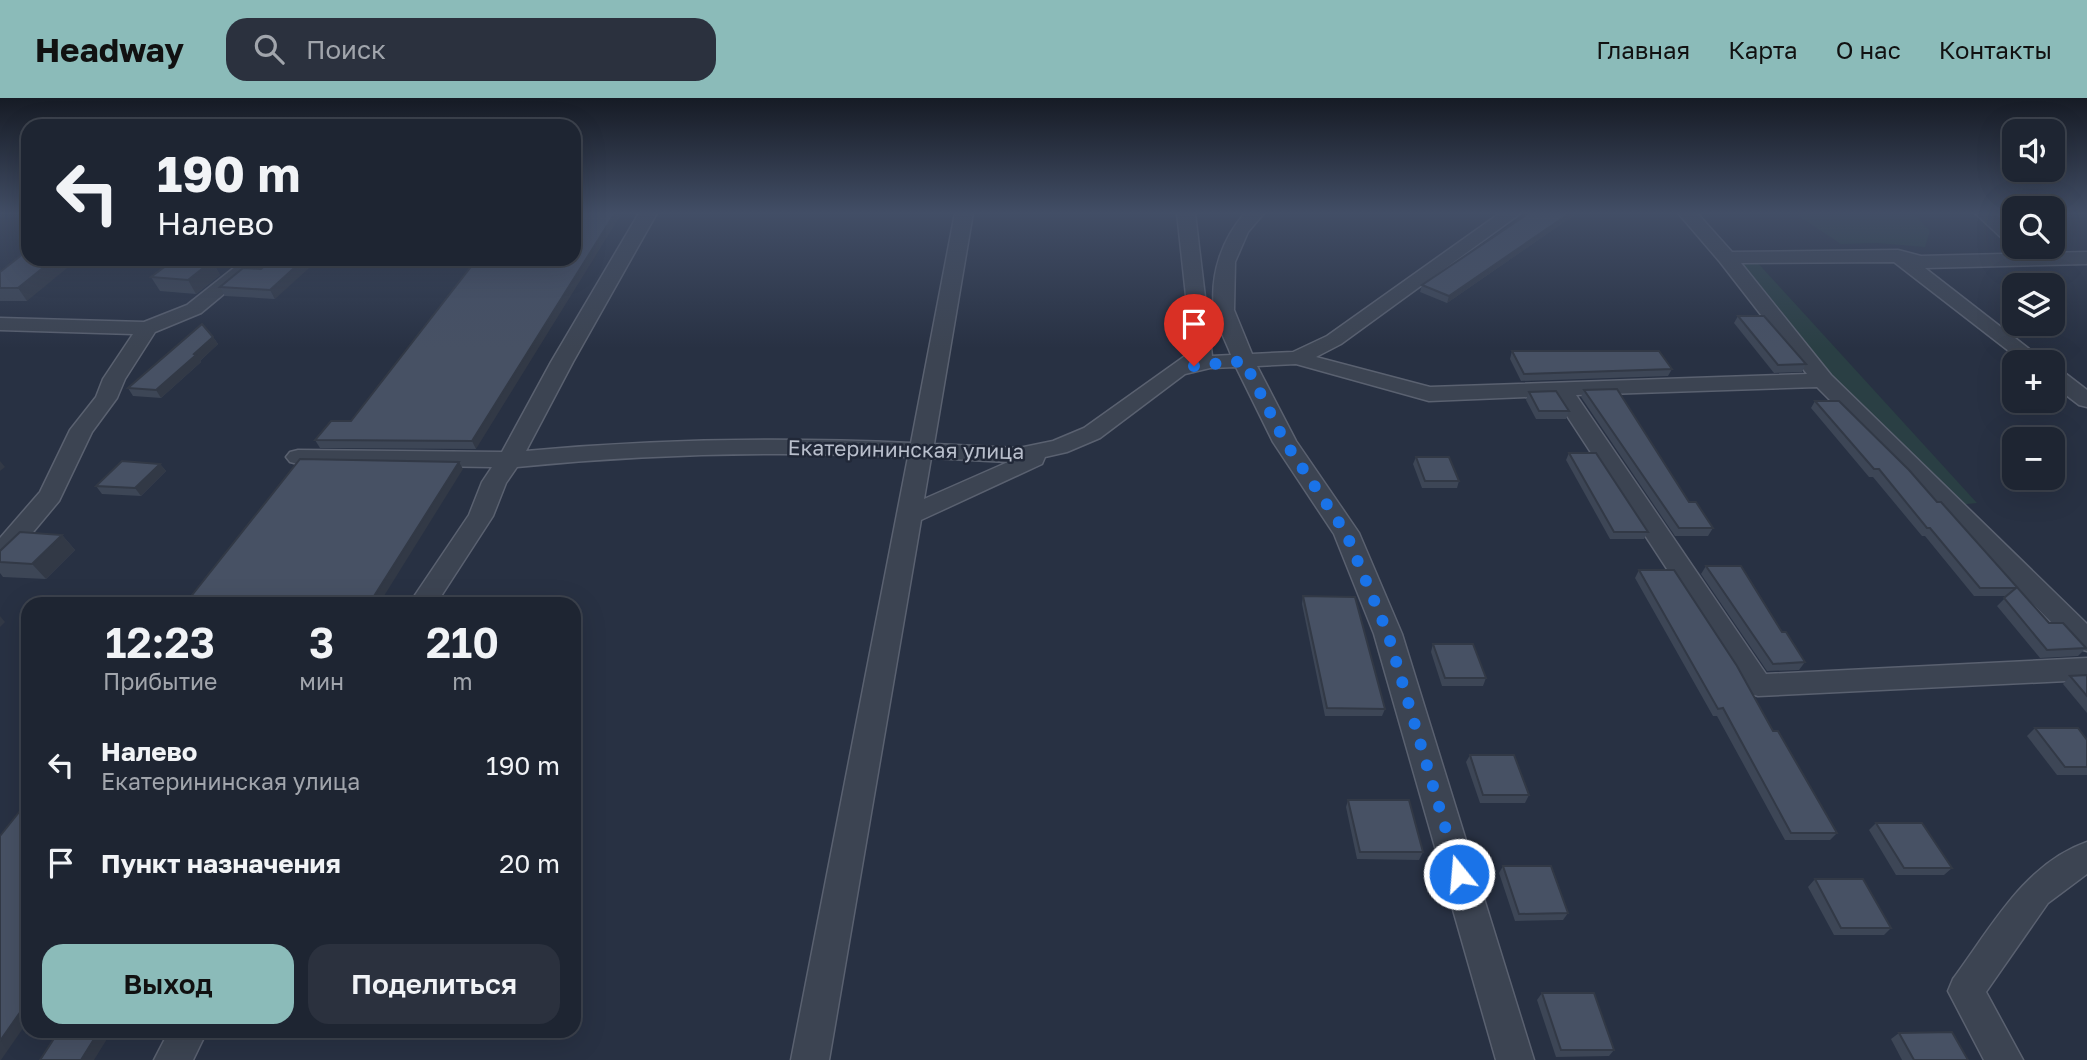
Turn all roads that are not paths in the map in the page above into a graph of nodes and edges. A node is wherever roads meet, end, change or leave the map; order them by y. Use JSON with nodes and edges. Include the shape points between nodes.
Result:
{"nodes":[{"id":1,"x":622,"y":258,"type":"edge"},
{"id":2,"x":956,"y":258,"type":"edge"},
{"id":3,"x":1191,"y":258,"type":"edge"},
{"id":4,"x":1228,"y":258,"type":"edge"},
{"id":5,"x":1450,"y":258,"type":"edge"},
{"id":6,"x":1727,"y":258,"type":"joint"},
{"id":7,"x":1736,"y":258,"type":"edge"},
{"id":8,"x":1900,"y":258,"type":"edge"},
{"id":9,"x":1905,"y":258,"type":"edge"},
{"id":10,"x":1970,"y":258,"type":"edge"},
{"id":11,"x":248,"y":266,"type":"edge"},
{"id":12,"x":0,"y":324,"type":"edge"},
{"id":13,"x":147,"y":328,"type":"junction"},
{"id":14,"x":2020,"y":350,"type":"edge"},
{"id":15,"x":1297,"y":358,"type":"junction"},
{"id":16,"x":1244,"y":361,"type":"junction"},
{"id":17,"x":1823,"y":380,"type":"junction"},
{"id":18,"x":2065,"y":384,"type":"edge"},
{"id":19,"x":1561,"y":390,"type":"junction"},
{"id":20,"x":2087,"y":400,"type":"edge"},
{"id":21,"x":1092,"y":433,"type":"junction"},
{"id":22,"x":921,"y":452,"type":"junction"},
{"id":23,"x":298,"y":457,"type":"edge"},
{"id":24,"x":510,"y":460,"type":"junction"},
{"id":25,"x":910,"y":515,"type":"junction"},
{"id":26,"x":0,"y":555,"type":"edge"},
{"id":27,"x":427,"y":597,"type":"edge"},
{"id":28,"x":2087,"y":641,"type":"edge"},
{"id":29,"x":2087,"y":669,"type":"edge"},
{"id":30,"x":2087,"y":856,"type":"edge"},
{"id":31,"x":185,"y":1038,"type":"edge"},
{"id":32,"x":173,"y":1060,"type":"edge"},
{"id":33,"x":810,"y":1060,"type":"edge"},
{"id":34,"x":1515,"y":1060,"type":"edge"},
{"id":35,"x":2004,"y":1060,"type":"edge"}],
"edges":[{"from":1,"to":24,"type":"street"},
{"from":2,"to":22,"type":"street"},
{"from":3,"to":21,"type":"street","via":[[1203,353]]},
{"from":4,"to":16,"type":"street","via":[[1224,310]]},
{"from":5,"to":15,"type":"street","via":[[1334,340]]},
{"from":6,"to":7,"type":"street"},
{"from":6,"to":17,"type":"street"},
{"from":8,"to":14,"type":"street"},
{"from":9,"to":10,"type":"street","via":[[1920,262]]},
{"from":11,"to":13,"type":"street","via":[[194,309]]},
{"from":12,"to":13,"type":"street"},
{"from":13,"to":26,"type":"street","via":[[106,398],[81,430],[50,495]]},
{"from":15,"to":16,"type":"street","name":"Екатерининская улица"},
{"from":15,"to":19,"type":"street","name":"Екатерининская улица","via":[[1429,394]]},
{"from":16,"to":21,"type":"street","name":"Екатерининская улица","via":[[1178,369]]},
{"from":16,"to":34,"type":"street","via":[[1285,442],[1346,533],[1388,634]]},
{"from":17,"to":19,"type":"street","name":"Екатерининская улица"},
{"from":17,"to":28,"type":"street"},
{"from":18,"to":20,"type":"street"},
{"from":19,"to":29,"type":"street","via":[[1758,685]]},
{"from":21,"to":22,"type":"street","name":"Екатерининская улица","via":[[1059,447],[1019,455]]},
{"from":21,"to":25,"type":"street"},
{"from":22,"to":24,"type":"street","name":"Екатерининская улица","via":[[844,447],[620,450]]},
{"from":22,"to":25,"type":"street"},
{"from":23,"to":24,"type":"street","name":"Екатерининская улица"},
{"from":24,"to":27,"type":"street","via":[[494,482],[481,516]]},
{"from":25,"to":33,"type":"street"},
{"from":30,"to":35,"type":"street","via":[[2036,892],[1966,991]]},
{"from":31,"to":32,"type":"street"}]}
